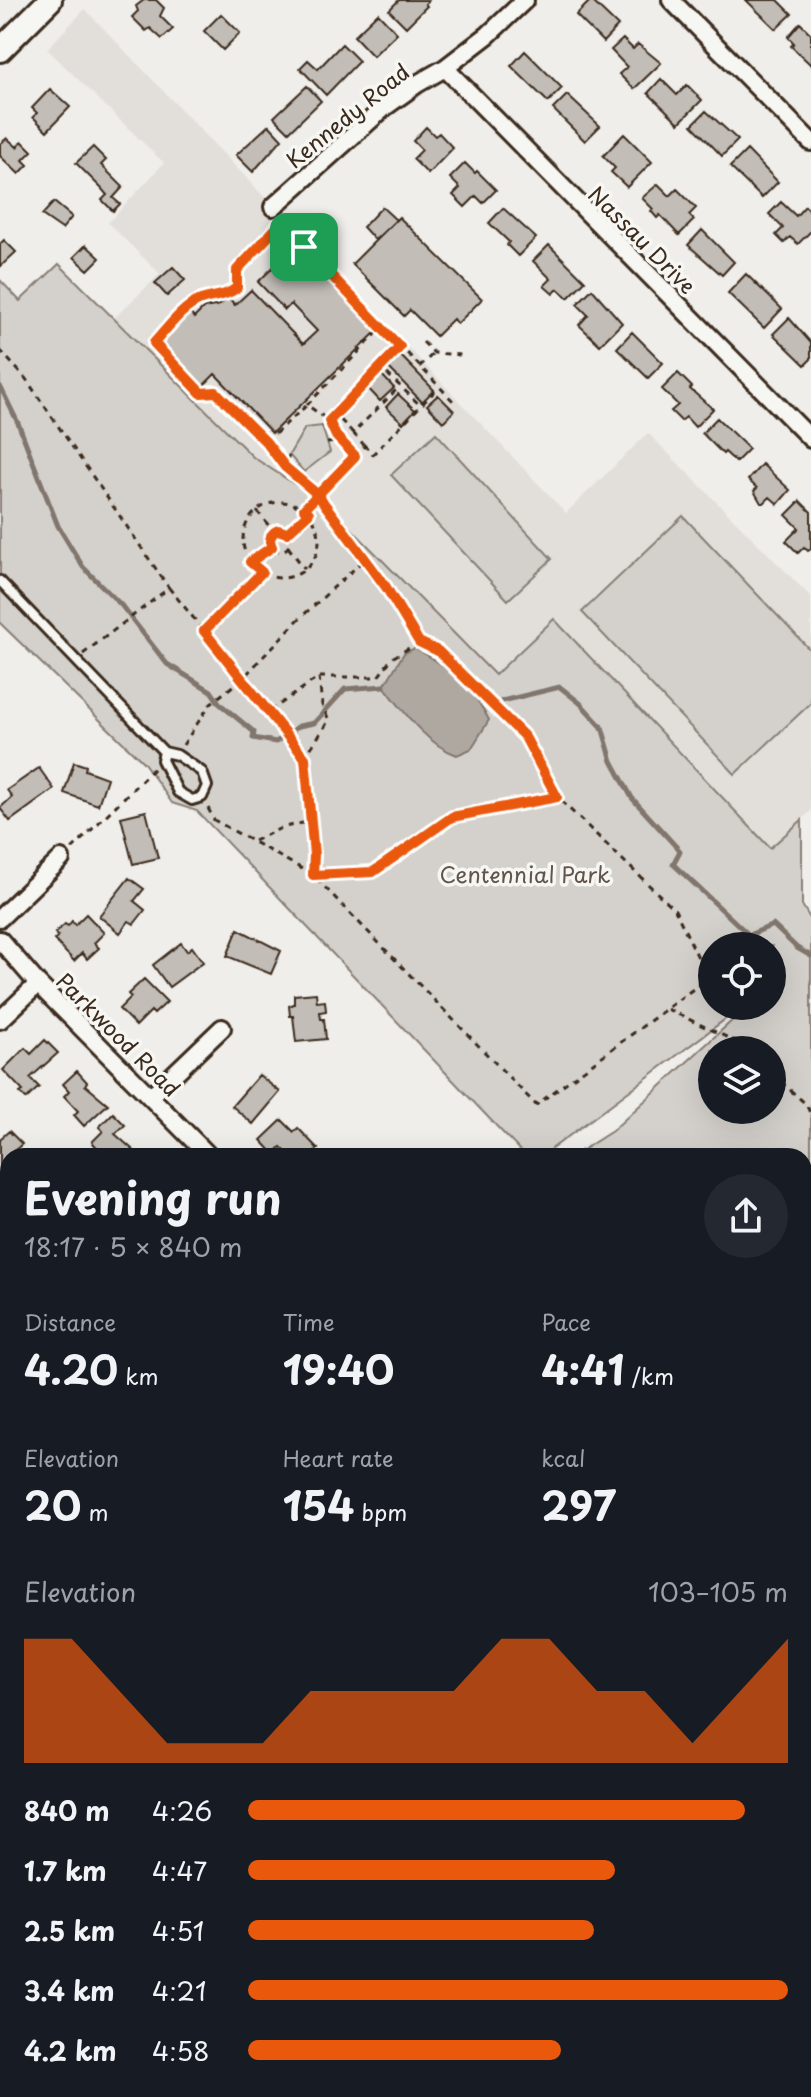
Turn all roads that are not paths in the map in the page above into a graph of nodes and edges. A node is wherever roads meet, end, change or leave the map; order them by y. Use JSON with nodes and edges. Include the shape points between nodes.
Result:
{"nodes":[{"id":1,"x":525,"y":0,"type":"edge"},
{"id":2,"x":671,"y":0,"type":"edge"},
{"id":3,"x":41,"y":3,"type":"edge"},
{"id":4,"x":0,"y":50,"type":"edge"},
{"id":5,"x":445,"y":68,"type":"junction"},
{"id":6,"x":811,"y":142,"type":"edge"},
{"id":7,"x":273,"y":212,"type":"road end"},
{"id":8,"x":811,"y":439,"type":"edge"},
{"id":9,"x":0,"y":581,"type":"edge"},
{"id":10,"x":164,"y":752,"type":"junction"},
{"id":11,"x":61,"y":859,"type":"road end"},
{"id":12,"x":0,"y":918,"type":"edge"},
{"id":13,"x":0,"y":940,"type":"edge"},
{"id":14,"x":38,"y":984,"type":"junction"},
{"id":15,"x":0,"y":1020,"type":"edge"},
{"id":16,"x":222,"y":1028,"type":"dead end"},
{"id":17,"x":151,"y":1096,"type":"junction"},
{"id":18,"x":201,"y":1148,"type":"edge"}],
"edges":[{"from":1,"to":5,"type":"street","name":"Kennedy Road"},
{"from":2,"to":6,"type":"street"},
{"from":3,"to":4,"type":"main road"},
{"from":5,"to":7,"type":"street","name":"Kennedy Road","via":[[385,107]]},
{"from":5,"to":8,"type":"street","name":"Nassau Drive"},
{"from":9,"to":10,"type":"lane"},
{"from":10,"to":10,"type":"lane","via":[[162,760],[178,792],[192,800],[202,797],[207,786],[202,772]]},
{"from":11,"to":12,"type":"street"},
{"from":13,"to":14,"type":"street","name":"Parkwood Road"},
{"from":14,"to":15,"type":"street"},
{"from":14,"to":17,"type":"street","name":"Parkwood Road"},
{"from":16,"to":17,"type":"street"},
{"from":17,"to":18,"type":"street","name":"Parkwood Road"}]}
